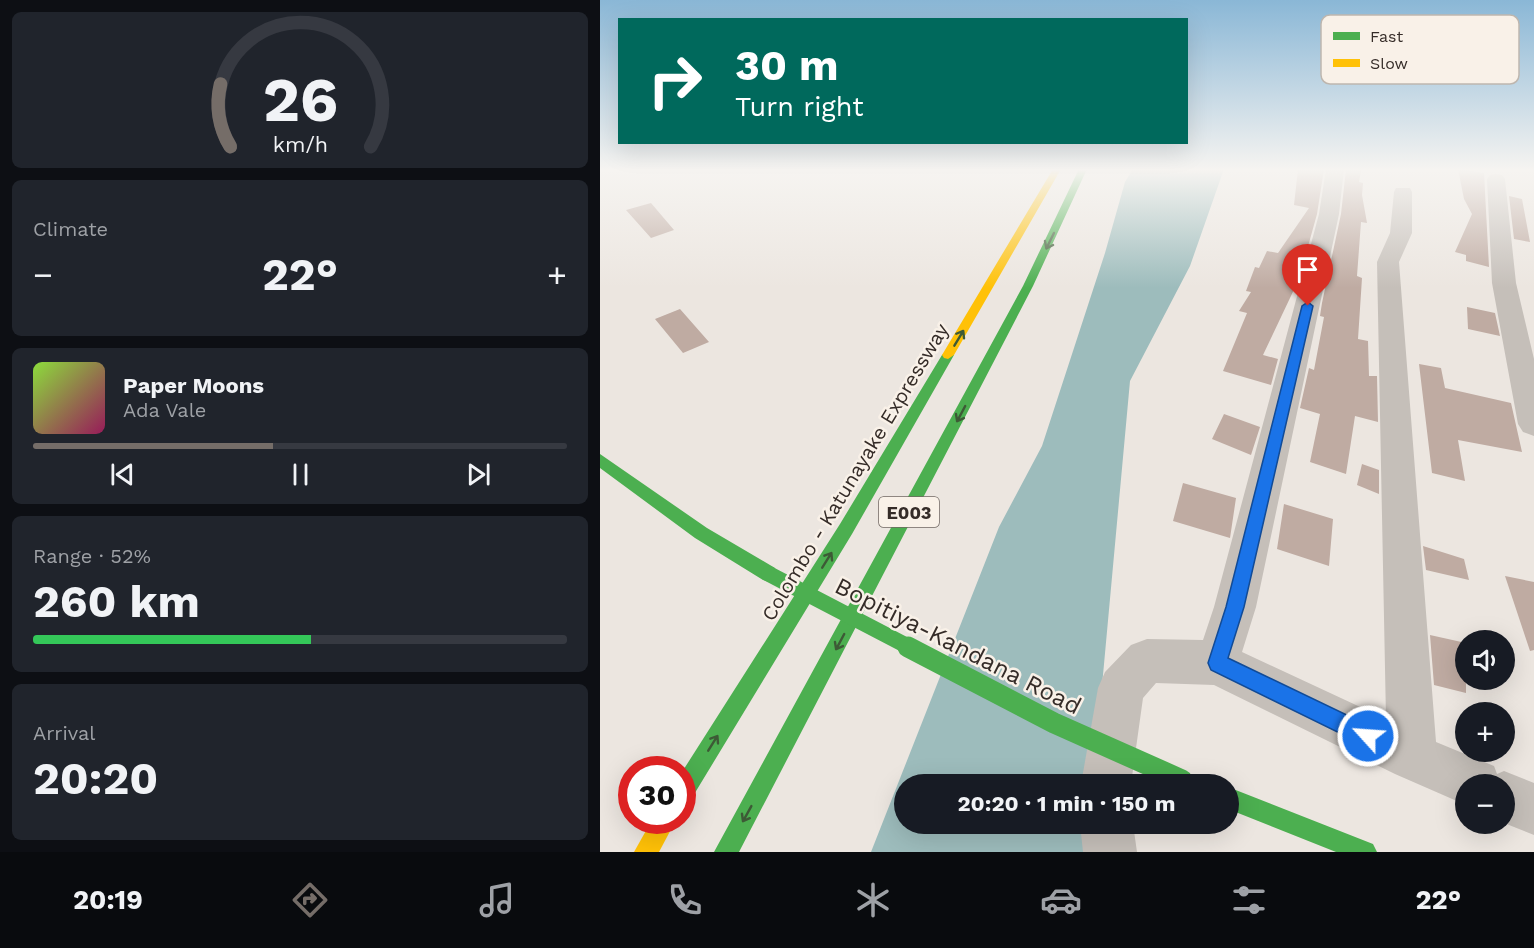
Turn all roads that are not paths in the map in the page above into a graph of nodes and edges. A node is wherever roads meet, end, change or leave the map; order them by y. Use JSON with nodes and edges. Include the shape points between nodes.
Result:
{"nodes":[{"id":1,"x":1034,"y":209,"type":"edge"},
{"id":2,"x":1064,"y":209,"type":"edge"},
{"id":3,"x":1330,"y":209,"type":"edge"},
{"id":4,"x":1402,"y":209,"type":"edge"},
{"id":5,"x":1499,"y":209,"type":"edge"},
{"id":6,"x":1534,"y":424,"type":"edge"},
{"id":7,"x":600,"y":460,"type":"edge"},
{"id":8,"x":1217,"y":663,"type":"junction"},
{"id":9,"x":1412,"y":757,"type":"junction"},
{"id":10,"x":696,"y":770,"type":"edge"},
{"id":11,"x":1107,"y":774,"type":"edge"},
{"id":12,"x":1170,"y":774,"type":"edge"},
{"id":13,"x":1455,"y":775,"type":"edge"},
{"id":14,"x":1515,"y":801,"type":"edge"},
{"id":15,"x":1239,"y":802,"type":"edge"},
{"id":16,"x":1534,"y":809,"type":"edge"},
{"id":17,"x":657,"y":834,"type":"edge"},
{"id":18,"x":1108,"y":834,"type":"edge"},
{"id":19,"x":646,"y":852,"type":"edge"},
{"id":20,"x":726,"y":852,"type":"edge"},
{"id":21,"x":1110,"y":852,"type":"edge"},
{"id":22,"x":1365,"y":852,"type":"edge"}],
"edges":[{"from":10,"to":1,"type":"main road","name":"Colombo - Katunayake Expressway","number":"E003","one_way":true,"via":[[846,529]]},
{"from":2,"to":20,"type":"main road","number":"E003","one_way":true,"via":[[1017,307]]},
{"from":3,"to":8,"type":"street","via":[[1235,607]]},
{"from":4,"to":9,"type":"street","via":[[1401,233],[1388,262]]},
{"from":5,"to":6,"type":"street","via":[[1504,283]]},
{"from":7,"to":12,"type":"main road","name":"Bopitiya-Kandana Road","bridge":true,"via":[[701,533],[769,574],[1054,723]]},
{"from":8,"to":9,"type":"street"},
{"from":8,"to":11,"type":"street","via":[[1147,662],[1120,688]]},
{"from":9,"to":13,"type":"street"},
{"from":14,"to":16,"type":"street"},
{"from":15,"to":22,"type":"main road"},
{"from":17,"to":19,"type":"main road"},
{"from":18,"to":21,"type":"street"}]}
